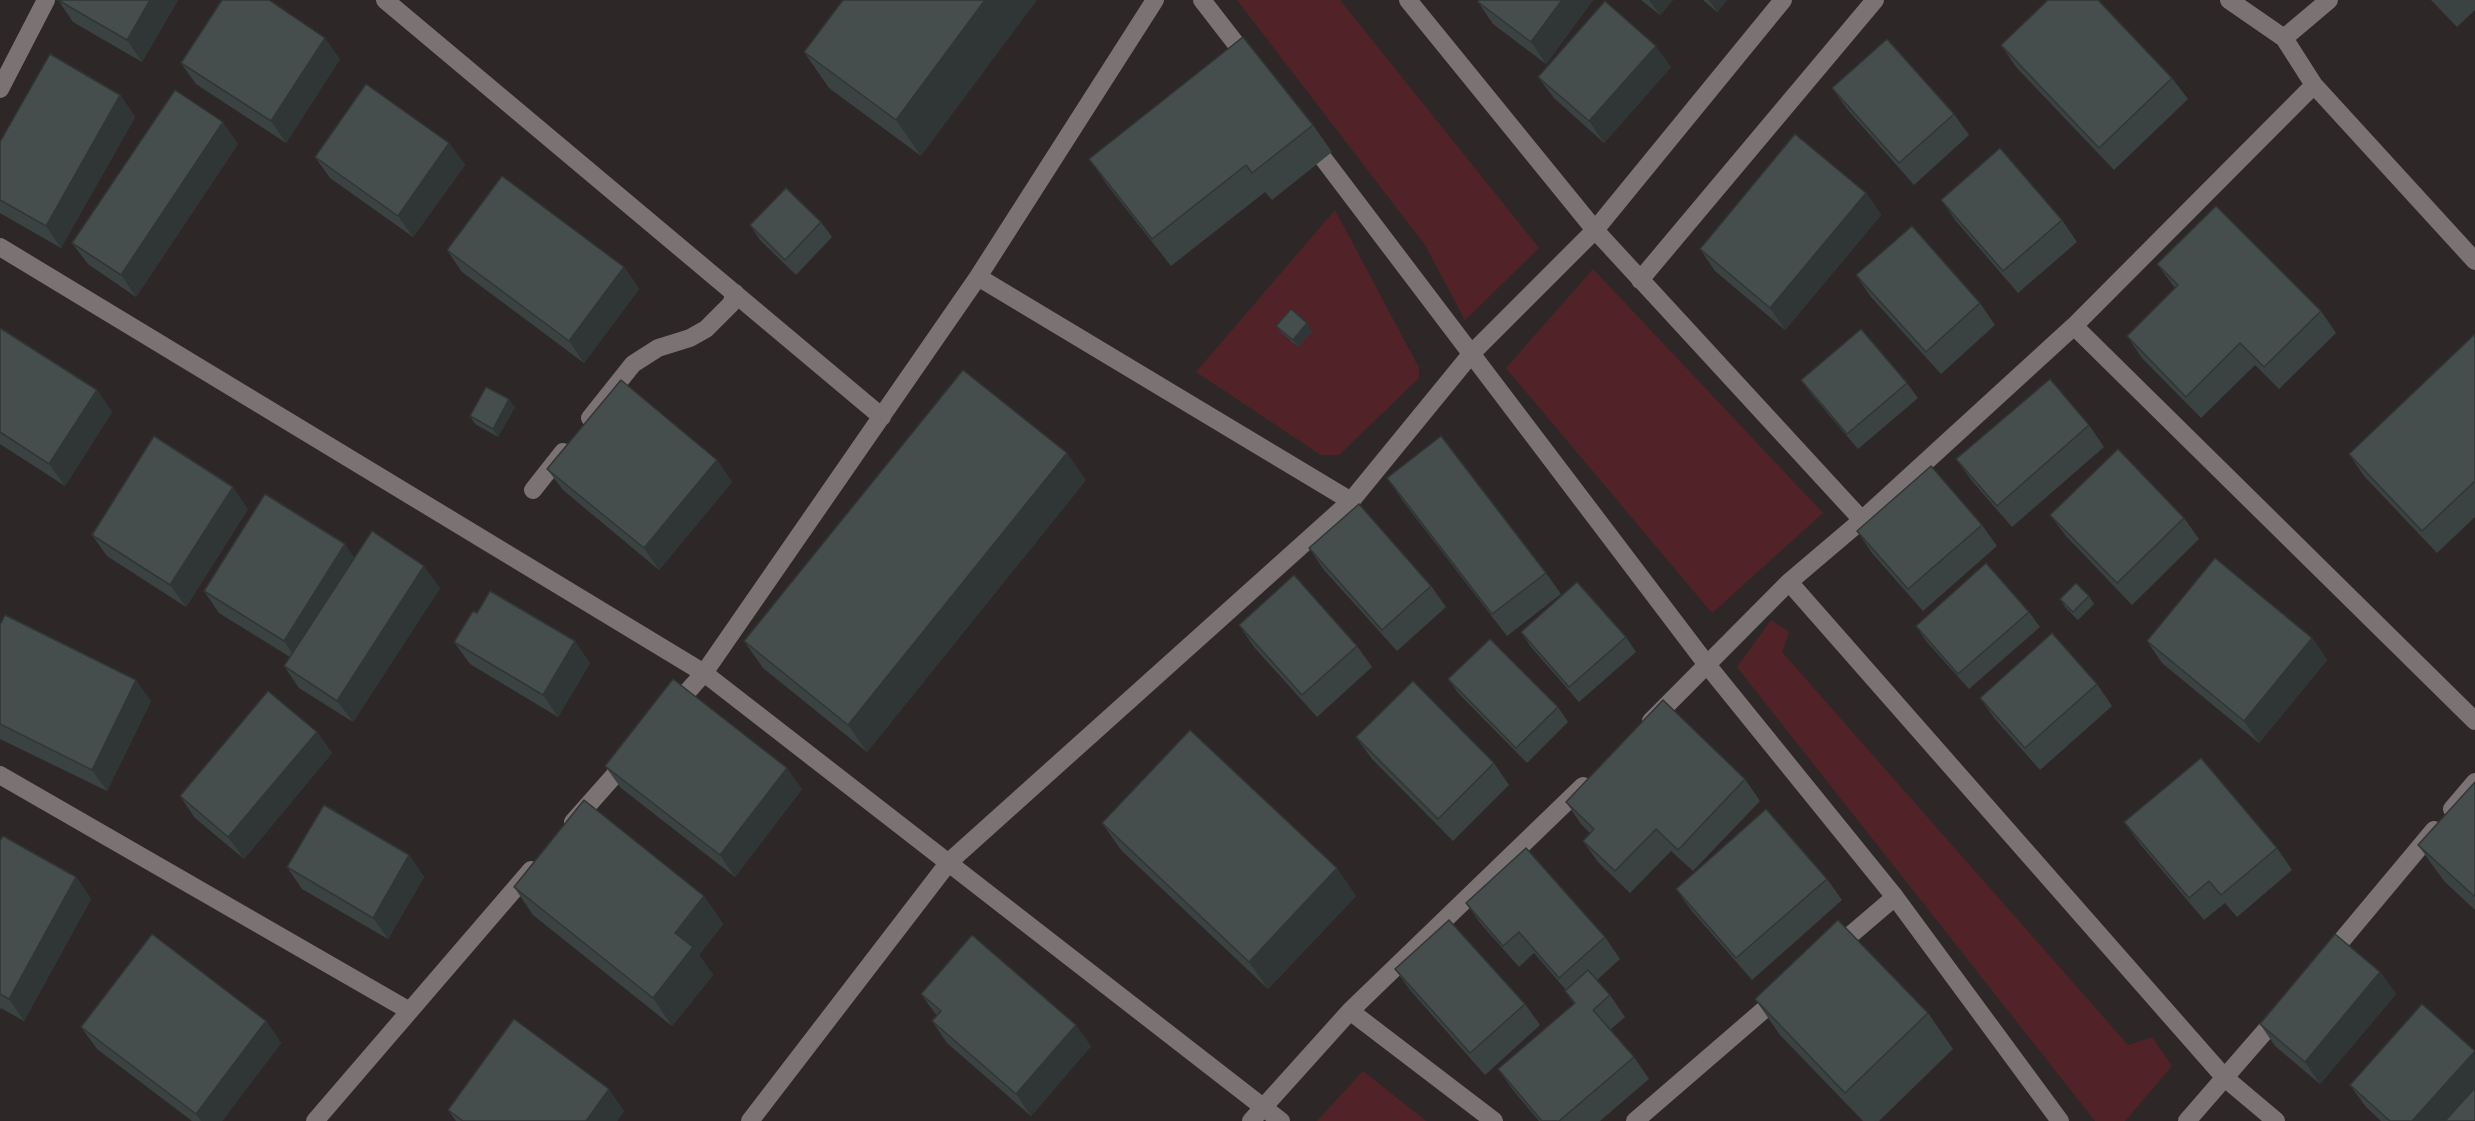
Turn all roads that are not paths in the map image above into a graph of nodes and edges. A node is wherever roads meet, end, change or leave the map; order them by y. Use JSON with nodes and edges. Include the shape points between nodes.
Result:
{"nodes":[{"id":1,"x":46,"y":0,"type":"edge"},
{"id":2,"x":385,"y":0,"type":"edge"},
{"id":3,"x":1155,"y":0,"type":"edge"},
{"id":4,"x":1202,"y":0,"type":"edge"},
{"id":5,"x":1408,"y":0,"type":"edge"},
{"id":6,"x":1783,"y":0,"type":"edge"},
{"id":7,"x":2229,"y":0,"type":"edge"},
{"id":8,"x":2329,"y":0,"type":"edge"},
{"id":9,"x":1872,"y":1,"type":"edge"},
{"id":10,"x":2284,"y":38,"type":"junction"},
{"id":11,"x":1259,"y":75,"type":"edge"},
{"id":12,"x":2314,"y":85,"type":"junction"},
{"id":13,"x":0,"y":89,"type":"edge"},
{"id":14,"x":1303,"y":131,"type":"edge"},
{"id":15,"x":1595,"y":230,"type":"junction"},
{"id":16,"x":0,"y":247,"type":"edge"},
{"id":17,"x":2475,"y":261,"type":"edge"},
{"id":18,"x":978,"y":278,"type":"junction"},
{"id":19,"x":1640,"y":280,"type":"junction"},
{"id":20,"x":735,"y":293,"type":"junction"},
{"id":21,"x":2074,"y":326,"type":"junction"},
{"id":22,"x":1472,"y":353,"type":"junction"},
{"id":23,"x":882,"y":417,"type":"junction"},
{"id":24,"x":533,"y":490,"type":"dead end"},
{"id":25,"x":1351,"y":501,"type":"junction"},
{"id":26,"x":1862,"y":520,"type":"junction"},
{"id":27,"x":1789,"y":582,"type":"junction"},
{"id":28,"x":1708,"y":666,"type":"junction"},
{"id":29,"x":704,"y":673,"type":"junction"},
{"id":30,"x":2475,"y":721,"type":"edge"},
{"id":31,"x":658,"y":726,"type":"edge"},
{"id":32,"x":1640,"y":732,"type":"edge"},
{"id":33,"x":642,"y":744,"type":"edge"},
{"id":34,"x":1597,"y":773,"type":"edge"},
{"id":35,"x":0,"y":775,"type":"edge"},
{"id":36,"x":2475,"y":782,"type":"edge"},
{"id":37,"x":564,"y":832,"type":"edge"},
{"id":38,"x":541,"y":859,"type":"edge"},
{"id":39,"x":949,"y":862,"type":"junction"},
{"id":40,"x":1895,"y":897,"type":"junction"},
{"id":41,"x":1823,"y":959,"type":"edge"},
{"id":42,"x":2316,"y":970,"type":"edge"},
{"id":43,"x":1796,"y":982,"type":"edge"},
{"id":44,"x":2293,"y":998,"type":"edge"},
{"id":45,"x":408,"y":1010,"type":"junction"},
{"id":46,"x":1350,"y":1011,"type":"junction"},
{"id":47,"x":2225,"y":1078,"type":"junction"},
{"id":48,"x":1263,"y":1106,"type":"junction"},
{"id":49,"x":315,"y":1121,"type":"edge"},
{"id":50,"x":750,"y":1121,"type":"edge"},
{"id":51,"x":1251,"y":1121,"type":"edge"},
{"id":52,"x":1281,"y":1121,"type":"edge"},
{"id":53,"x":1494,"y":1121,"type":"edge"},
{"id":54,"x":1635,"y":1121,"type":"edge"},
{"id":55,"x":2060,"y":1121,"type":"edge"},
{"id":56,"x":2187,"y":1121,"type":"edge"},
{"id":57,"x":2276,"y":1121,"type":"edge"}],
"edges":[{"from":1,"to":13,"type":"street"},
{"from":2,"to":20,"type":"street"},
{"from":3,"to":18,"type":"street"},
{"from":4,"to":11,"type":"street"},
{"from":5,"to":15,"type":"street"},
{"from":6,"to":15,"type":"street"},
{"from":7,"to":10,"type":"street"},
{"from":8,"to":10,"type":"street"},
{"from":9,"to":19,"type":"street"},
{"from":10,"to":12,"type":"street"},
{"from":12,"to":17,"type":"street"},
{"from":12,"to":21,"type":"street"},
{"from":14,"to":22,"type":"street"},
{"from":15,"to":19,"type":"street"},
{"from":15,"to":22,"type":"street"},
{"from":16,"to":29,"type":"street"},
{"from":18,"to":23,"type":"street"},
{"from":18,"to":25,"type":"street"},
{"from":19,"to":26,"type":"street"},
{"from":20,"to":23,"type":"street"},
{"from":20,"to":24,"type":"street","via":[[731,304],[706,329],[658,348],[633,364]]},
{"from":21,"to":26,"type":"street"},
{"from":21,"to":30,"type":"street"},
{"from":22,"to":25,"type":"street"},
{"from":22,"to":28,"type":"street"},
{"from":23,"to":29,"type":"street"},
{"from":25,"to":39,"type":"street"},
{"from":26,"to":27,"type":"street"},
{"from":27,"to":28,"type":"street"},
{"from":27,"to":47,"type":"street"},
{"from":28,"to":32,"type":"street"},
{"from":28,"to":40,"type":"street"},
{"from":29,"to":31,"type":"street"},
{"from":29,"to":39,"type":"street"},
{"from":33,"to":37,"type":"street"},
{"from":34,"to":46,"type":"street"},
{"from":35,"to":45,"type":"street"},
{"from":36,"to":42,"type":"street"},
{"from":38,"to":45,"type":"street"},
{"from":39,"to":48,"type":"street"},
{"from":39,"to":50,"type":"street"},
{"from":40,"to":41,"type":"street"},
{"from":40,"to":55,"type":"street"},
{"from":43,"to":54,"type":"street"},
{"from":44,"to":47,"type":"street"},
{"from":45,"to":49,"type":"street"},
{"from":46,"to":48,"type":"street"},
{"from":46,"to":53,"type":"street"},
{"from":47,"to":56,"type":"street"},
{"from":47,"to":57,"type":"street"},
{"from":48,"to":51,"type":"street"},
{"from":48,"to":52,"type":"street"}]}
